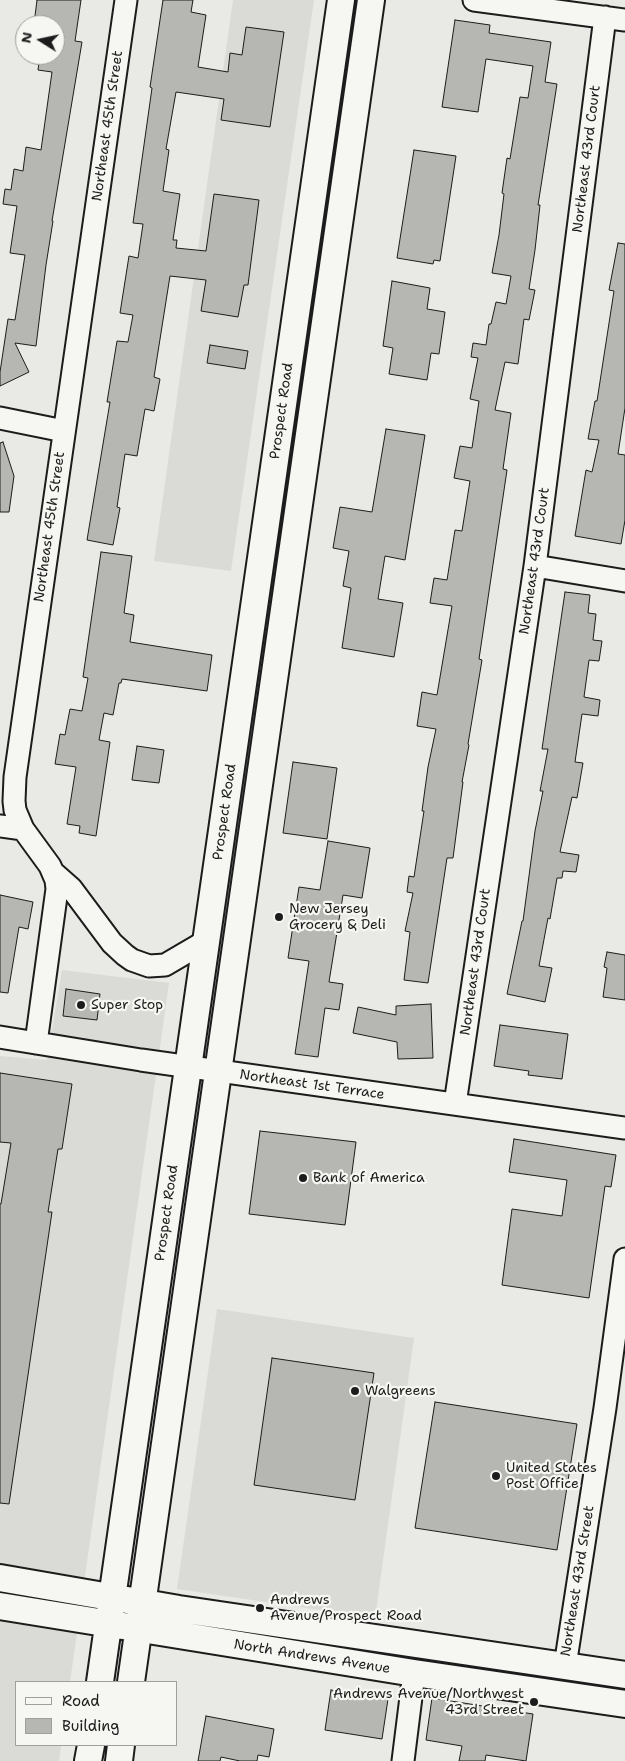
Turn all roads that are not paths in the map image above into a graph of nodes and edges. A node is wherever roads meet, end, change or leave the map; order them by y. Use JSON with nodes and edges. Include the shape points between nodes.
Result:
{"nodes":[{"id":1,"x":126,"y":0,"type":"edge"},
{"id":2,"x":340,"y":0,"type":"edge"},
{"id":3,"x":371,"y":0,"type":"edge"},
{"id":4,"x":474,"y":0,"type":"edge"},
{"id":5,"x":615,"y":18,"type":"edge"},
{"id":6,"x":0,"y":418,"type":"edge"},
{"id":7,"x":64,"y":431,"type":"junction"},
{"id":8,"x":266,"y":524,"type":"junction"},
{"id":9,"x":296,"y":528,"type":"junction"},
{"id":10,"x":534,"y":566,"type":"junction"},
{"id":11,"x":625,"y":581,"type":"edge"},
{"id":12,"x":0,"y":826,"type":"edge"},
{"id":13,"x":23,"y":829,"type":"junction"},
{"id":14,"x":54,"y":873,"type":"junction"},
{"id":15,"x":206,"y":941,"type":"junction"},
{"id":16,"x":0,"y":1037,"type":"edge"},
{"id":17,"x":36,"y":1043,"type":"junction"},
{"id":18,"x":188,"y":1067,"type":"junction"},
{"id":19,"x":218,"y":1071,"type":"junction"},
{"id":20,"x":455,"y":1104,"type":"junction"},
{"id":21,"x":625,"y":1128,"type":"edge"},
{"id":22,"x":625,"y":1259,"type":"edge"},
{"id":23,"x":0,"y":1578,"type":"edge"},
{"id":24,"x":112,"y":1597,"type":"junction"},
{"id":25,"x":142,"y":1602,"type":"junction"},
{"id":26,"x":0,"y":1606,"type":"edge"},
{"id":27,"x":109,"y":1624,"type":"junction"},
{"id":28,"x":138,"y":1629,"type":"junction"},
{"id":29,"x":565,"y":1666,"type":"junction"},
{"id":30,"x":414,"y":1673,"type":"junction"},
{"id":31,"x":625,"y":1675,"type":"edge"},
{"id":32,"x":100,"y":1681,"type":"edge"},
{"id":33,"x":131,"y":1681,"type":"edge"},
{"id":34,"x":625,"y":1704,"type":"edge"},
{"id":35,"x":91,"y":1746,"type":"edge"},
{"id":36,"x":121,"y":1746,"type":"edge"},
{"id":37,"x":88,"y":1761,"type":"edge"},
{"id":38,"x":119,"y":1761,"type":"edge"},
{"id":39,"x":403,"y":1761,"type":"edge"}],
"edges":[{"from":1,"to":7,"type":"street","name":"Northeast 45th Street"},
{"from":2,"to":8,"type":"main road","name":"Prospect Road"},
{"from":3,"to":9,"type":"main road"},
{"from":4,"to":5,"type":"street"},
{"from":5,"to":10,"type":"street","name":"Northeast 43rd Court"},
{"from":6,"to":7,"type":"street"},
{"from":7,"to":13,"type":"street","name":"Northeast 45th Street","via":[[15,777],[15,810]]},
{"from":8,"to":9,"type":"main road"},
{"from":8,"to":15,"type":"main road","name":"Prospect Road"},
{"from":9,"to":19,"type":"main road"},
{"from":10,"to":11,"type":"street"},
{"from":10,"to":20,"type":"street","name":"Northeast 43rd Court"},
{"from":12,"to":13,"type":"street"},
{"from":13,"to":14,"type":"street","name":"Northeast 45th Street"},
{"from":14,"to":15,"type":"street","via":[[71,888],[112,943],[132,960],[149,966],[164,965]]},
{"from":14,"to":17,"type":"street","name":"Northeast 45th Street","via":[[57,889]]},
{"from":15,"to":18,"type":"main road","name":"Prospect Road"},
{"from":16,"to":17,"type":"street","name":"Northeast 1st Terrace"},
{"from":17,"to":18,"type":"street","name":"Northeast 1st Terrace"},
{"from":18,"to":19,"type":"street","name":"Northeast 1st Terrace"},
{"from":18,"to":24,"type":"main road","name":"Prospect Road"},
{"from":19,"to":20,"type":"street","name":"Northeast 1st Terrace"},
{"from":19,"to":25,"type":"main road"},
{"from":20,"to":21,"type":"street","name":"Northeast 1st Terrace"},
{"from":22,"to":29,"type":"street","name":"Northeast 43rd Street"},
{"from":23,"to":24,"type":"main road","name":"North Andrews Avenue"},
{"from":24,"to":25,"type":"main road","name":"North Andrews Avenue"},
{"from":24,"to":27,"type":"main road","name":"Prospect Road"},
{"from":25,"to":28,"type":"main road"},
{"from":25,"to":29,"type":"main road","name":"North Andrews Avenue"},
{"from":26,"to":27,"type":"main road","name":"North Andrews Avenue"},
{"from":27,"to":28,"type":"main road","name":"North Andrews Avenue"},
{"from":27,"to":32,"type":"main road","name":"Prospect Road"},
{"from":28,"to":30,"type":"main road","name":"North Andrews Avenue"},
{"from":28,"to":33,"type":"main road"},
{"from":29,"to":31,"type":"main road","name":"North Andrews Avenue"},
{"from":30,"to":34,"type":"main road","name":"North Andrews Avenue"},
{"from":30,"to":39,"type":"street"},
{"from":35,"to":37,"type":"main road"},
{"from":36,"to":38,"type":"main road"}]}
